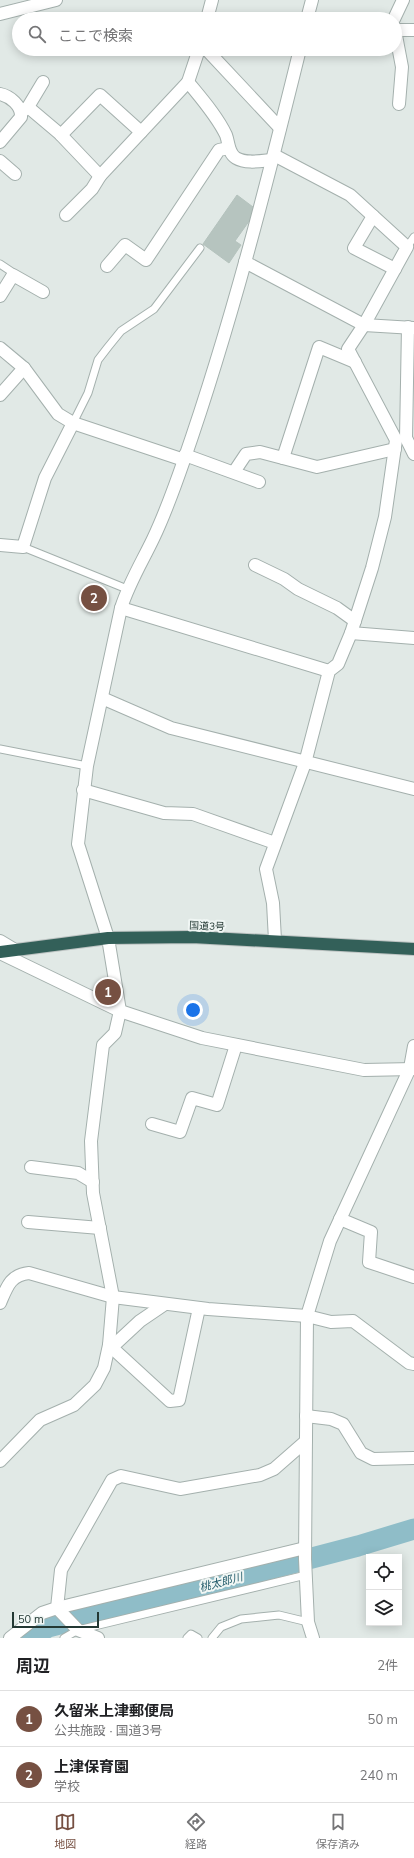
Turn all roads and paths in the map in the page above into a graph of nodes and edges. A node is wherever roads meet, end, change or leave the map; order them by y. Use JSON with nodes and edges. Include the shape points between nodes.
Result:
{"nodes":[{"id":1,"x":56,"y":0,"type":"edge"},
{"id":2,"x":212,"y":0,"type":"edge"},
{"id":3,"x":312,"y":0,"type":"edge"},
{"id":4,"x":403,"y":0,"type":"edge"},
{"id":5,"x":209,"y":12,"type":"edge"},
{"id":6,"x":309,"y":12,"type":"edge"},
{"id":7,"x":397,"y":12,"type":"edge"},
{"id":8,"x":0,"y":14,"type":"edge"},
{"id":9,"x":402,"y":29,"type":"edge"},
{"id":10,"x":414,"y":30,"type":"edge"},
{"id":11,"x":197,"y":56,"type":"edge"},
{"id":12,"x":213,"y":56,"type":"edge"},
{"id":13,"x":298,"y":56,"type":"edge"},
{"id":14,"x":400,"y":56,"type":"edge"},
{"id":15,"x":43,"y":82,"type":"dead end"},
{"id":16,"x":188,"y":82,"type":"junction"},
{"id":17,"x":0,"y":94,"type":"edge"},
{"id":18,"x":399,"y":104,"type":"dead end"},
{"id":19,"x":25,"y":110,"type":"junction"},
{"id":20,"x":280,"y":128,"type":"junction"},
{"id":21,"x":141,"y":132,"type":"junction"},
{"id":22,"x":61,"y":135,"type":"junction"},
{"id":23,"x":0,"y":142,"type":"edge"},
{"id":24,"x":229,"y":148,"type":"junction"},
{"id":25,"x":273,"y":158,"type":"junction"},
{"id":26,"x":0,"y":161,"type":"edge"},
{"id":27,"x":15,"y":174,"type":"dead end"},
{"id":28,"x":100,"y":176,"type":"junction"},
{"id":29,"x":66,"y":215,"type":"dead end"},
{"id":30,"x":373,"y":216,"type":"junction"},
{"id":31,"x":414,"y":237,"type":"edge"},
{"id":32,"x":407,"y":247,"type":"junction"},
{"id":33,"x":200,"y":248,"type":"dead end"},
{"id":34,"x":245,"y":262,"type":"junction"},
{"id":35,"x":0,"y":264,"type":"edge"},
{"id":36,"x":107,"y":266,"type":"dead end"},
{"id":37,"x":395,"y":269,"type":"junction"},
{"id":38,"x":13,"y":275,"type":"junction"},
{"id":39,"x":43,"y":292,"type":"dead end"},
{"id":40,"x":0,"y":296,"type":"edge"},
{"id":41,"x":364,"y":325,"type":"junction"},
{"id":42,"x":411,"y":328,"type":"edge"},
{"id":43,"x":0,"y":348,"type":"edge"},
{"id":44,"x":355,"y":362,"type":"junction"},
{"id":45,"x":24,"y":368,"type":"junction"},
{"id":46,"x":0,"y":395,"type":"edge"},
{"id":47,"x":73,"y":423,"type":"junction"},
{"id":48,"x":403,"y":441,"type":"edge"},
{"id":49,"x":414,"y":454,"type":"edge"},
{"id":50,"x":185,"y":457,"type":"junction"},
{"id":51,"x":283,"y":458,"type":"junction"},
{"id":52,"x":234,"y":472,"type":"junction"},
{"id":53,"x":259,"y":482,"type":"dead end"},
{"id":54,"x":0,"y":545,"type":"edge"},
{"id":55,"x":23,"y":547,"type":"junction"},
{"id":56,"x":255,"y":565,"type":"dead end"},
{"id":57,"x":127,"y":589,"type":"junction"},
{"id":58,"x":121,"y":608,"type":"junction"},
{"id":59,"x":355,"y":621,"type":"junction"},
{"id":60,"x":352,"y":633,"type":"junction"},
{"id":61,"x":414,"y":638,"type":"edge"},
{"id":62,"x":329,"y":671,"type":"junction"},
{"id":63,"x":102,"y":698,"type":"junction"},
{"id":64,"x":0,"y":749,"type":"edge"},
{"id":65,"x":304,"y":763,"type":"junction"},
{"id":66,"x":87,"y":766,"type":"junction"},
{"id":67,"x":414,"y":789,"type":"edge"},
{"id":68,"x":83,"y":790,"type":"junction"},
{"id":69,"x":275,"y":843,"type":"junction"},
{"id":70,"x":108,"y":938,"type":"junction"},
{"id":71,"x":275,"y":940,"type":"junction"},
{"id":72,"x":0,"y":941,"type":"edge"},
{"id":73,"x":414,"y":949,"type":"edge"},
{"id":74,"x":15,"y":950,"type":"junction"},
{"id":75,"x":0,"y":953,"type":"edge"},
{"id":76,"x":120,"y":1011,"type":"junction"},
{"id":77,"x":236,"y":1045,"type":"junction"},
{"id":78,"x":414,"y":1046,"type":"edge"},
{"id":79,"x":412,"y":1068,"type":"edge"},
{"id":80,"x":152,"y":1124,"type":"dead end"},
{"id":81,"x":31,"y":1167,"type":"dead end"},
{"id":82,"x":93,"y":1182,"type":"junction"},
{"id":83,"x":340,"y":1219,"type":"junction"},
{"id":84,"x":28,"y":1222,"type":"dead end"},
{"id":85,"x":100,"y":1228,"type":"junction"},
{"id":86,"x":414,"y":1277,"type":"edge"},
{"id":87,"x":113,"y":1297,"type":"junction"},
{"id":88,"x":0,"y":1303,"type":"edge"},
{"id":89,"x":165,"y":1304,"type":"junction"},
{"id":90,"x":199,"y":1308,"type":"junction"},
{"id":91,"x":307,"y":1316,"type":"junction"},
{"id":92,"x":111,"y":1346,"type":"junction"},
{"id":93,"x":414,"y":1364,"type":"edge"},
{"id":94,"x":306,"y":1416,"type":"junction"},
{"id":95,"x":306,"y":1441,"type":"junction"},
{"id":96,"x":414,"y":1458,"type":"edge"},
{"id":97,"x":0,"y":1461,"type":"edge"},
{"id":98,"x":305,"y":1548,"type":"junction"},
{"id":99,"x":306,"y":1576,"type":"junction"},
{"id":100,"x":57,"y":1608,"type":"junction"},
{"id":101,"x":308,"y":1622,"type":"junction"},
{"id":102,"x":78,"y":1630,"type":"junction"},
{"id":103,"x":10,"y":1638,"type":"edge"},
{"id":104,"x":64,"y":1638,"type":"edge"},
{"id":105,"x":98,"y":1638,"type":"edge"},
{"id":106,"x":187,"y":1638,"type":"edge"},
{"id":107,"x":198,"y":1638,"type":"edge"},
{"id":108,"x":212,"y":1638,"type":"edge"},
{"id":109,"x":313,"y":1638,"type":"edge"}],
"edges":[{"from":1,"to":8,"type":"street"},
{"from":2,"to":5,"type":"street"},
{"from":3,"to":6,"type":"street"},
{"from":4,"to":7,"type":"street"},
{"from":9,"to":10,"type":"street"},
{"from":11,"to":16,"type":"street"},
{"from":12,"to":20,"type":"street"},
{"from":13,"to":20,"type":"street"},
{"from":14,"to":18,"type":"street","via":[[402,67]]},
{"from":15,"to":19,"type":"street"},
{"from":16,"to":21,"type":"street"},
{"from":16,"to":24,"type":"street","via":[[226,135]]},
{"from":17,"to":19,"type":"street"},
{"from":19,"to":22,"type":"street"},
{"from":19,"to":23,"type":"street"},
{"from":20,"to":25,"type":"street"},
{"from":21,"to":22,"type":"street","via":[[100,95]]},
{"from":21,"to":28,"type":"street"},
{"from":22,"to":28,"type":"street"},
{"from":24,"to":25,"type":"street","via":[[234,157],[244,161]]},
{"from":24,"to":36,"type":"street","via":[[219,150],[146,260],[125,246]]},
{"from":25,"to":30,"type":"street","via":[[350,195]]},
{"from":25,"to":34,"type":"street"},
{"from":26,"to":27,"type":"street"},
{"from":28,"to":29,"type":"street","via":[[92,189]]},
{"from":30,"to":32,"type":"street"},
{"from":30,"to":37,"type":"street","via":[[354,248]]},
{"from":31,"to":32,"type":"lane"},
{"from":32,"to":37,"type":"street"},
{"from":33,"to":47,"type":"lane","via":[[154,310],[121,331],[98,360],[88,392]]},
{"from":34,"to":41,"type":"street"},
{"from":34,"to":50,"type":"street","via":[[231,315]]},
{"from":35,"to":38,"type":"lane"},
{"from":37,"to":41,"type":"street"},
{"from":38,"to":39,"type":"street"},
{"from":38,"to":40,"type":"street"},
{"from":41,"to":42,"type":"street"},
{"from":41,"to":44,"type":"street","via":[[348,349]]},
{"from":42,"to":48,"type":"street"},
{"from":43,"to":45,"type":"street"},
{"from":44,"to":48,"type":"street"},
{"from":44,"to":51,"type":"street","via":[[319,347]]},
{"from":45,"to":46,"type":"street"},
{"from":45,"to":47,"type":"street","via":[[58,414]]},
{"from":47,"to":50,"type":"street"},
{"from":47,"to":55,"type":"street","via":[[45,478]]},
{"from":48,"to":49,"type":"street"},
{"from":48,"to":51,"type":"street","via":[[317,467]]},
{"from":48,"to":59,"type":"street","via":[[372,568]]},
{"from":50,"to":52,"type":"street"},
{"from":50,"to":57,"type":"street","via":[[153,538]]},
{"from":51,"to":52,"type":"street","via":[[260,452],[246,454]]},
{"from":52,"to":53,"type":"street"},
{"from":54,"to":55,"type":"street"},
{"from":55,"to":57,"type":"lane"},
{"from":56,"to":59,"type":"street","via":[[337,608]]},
{"from":57,"to":58,"type":"street"},
{"from":58,"to":62,"type":"street"},
{"from":58,"to":63,"type":"street"},
{"from":59,"to":60,"type":"street"},
{"from":60,"to":61,"type":"street"},
{"from":60,"to":62,"type":"street","via":[[338,664]]},
{"from":62,"to":65,"type":"street"},
{"from":63,"to":65,"type":"street","via":[[171,728]]},
{"from":63,"to":66,"type":"street"},
{"from":64,"to":66,"type":"lane"},
{"from":65,"to":67,"type":"street"},
{"from":65,"to":69,"type":"street"},
{"from":66,"to":68,"type":"street"},
{"from":68,"to":69,"type":"street","via":[[164,813],[193,814]]},
{"from":68,"to":70,"type":"street","via":[[78,844]]},
{"from":69,"to":71,"type":"street","via":[[266,869],[273,903]]},
{"from":70,"to":71,"type":"highway","name":"国道3号","via":[[192,937]]},
{"from":70,"to":74,"type":"highway","name":"国道3号"},
{"from":70,"to":76,"type":"street"},
{"from":71,"to":73,"type":"highway","name":"国道3号"},
{"from":72,"to":74,"type":"street"},
{"from":74,"to":75,"type":"highway","name":"国道3号"},
{"from":75,"to":76,"type":"street"},
{"from":76,"to":77,"type":"street","via":[[202,1038]]},
{"from":76,"to":82,"type":"street","via":[[115,1033],[103,1045],[99,1066],[91,1141]]},
{"from":77,"to":79,"type":"street","via":[[364,1070]]},
{"from":77,"to":80,"type":"street","via":[[216,1105],[192,1098],[180,1132]]},
{"from":78,"to":79,"type":"street"},
{"from":79,"to":83,"type":"street"},
{"from":81,"to":82,"type":"street","via":[[78,1173]]},
{"from":82,"to":85,"type":"street"},
{"from":83,"to":86,"type":"street","via":[[371,1232],[369,1262]]},
{"from":83,"to":91,"type":"street","via":[[330,1241]]},
{"from":84,"to":85,"type":"street"},
{"from":85,"to":87,"type":"street"},
{"from":87,"to":88,"type":"street","via":[[29,1273],[19,1274],[8,1284]]},
{"from":87,"to":89,"type":"street"},
{"from":87,"to":92,"type":"street"},
{"from":89,"to":90,"type":"street"},
{"from":89,"to":92,"type":"street","via":[[140,1320]]},
{"from":90,"to":91,"type":"street"},
{"from":90,"to":92,"type":"street","via":[[179,1400],[170,1402]]},
{"from":91,"to":93,"type":"street","via":[[331,1322],[353,1321],[409,1363]]},
{"from":91,"to":94,"type":"street"},
{"from":92,"to":97,"type":"street","via":[[95,1385],[74,1405],[40,1420]]},
{"from":94,"to":95,"type":"street"},
{"from":94,"to":96,"type":"street","via":[[331,1418],[343,1424],[361,1453],[373,1459]]},
{"from":95,"to":98,"type":"street"},
{"from":95,"to":100,"type":"street","via":[[274,1469],[260,1475],[180,1489],[122,1476],[112,1480],[61,1570]]},
{"from":98,"to":99,"type":"street"},
{"from":98,"to":100,"type":"street"},
{"from":99,"to":101,"type":"street"},
{"from":99,"to":102,"type":"lane"},
{"from":100,"to":102,"type":"street"},
{"from":100,"to":103,"type":"street","via":[[42,1613]]},
{"from":101,"to":108,"type":"lane","via":[[279,1615],[241,1619],[221,1627]]},
{"from":101,"to":109,"type":"street"},
{"from":102,"to":104,"type":"lane"},
{"from":102,"to":105,"type":"street"},
{"from":106,"to":107,"type":"lane","via":[[191,1634]]}]}
